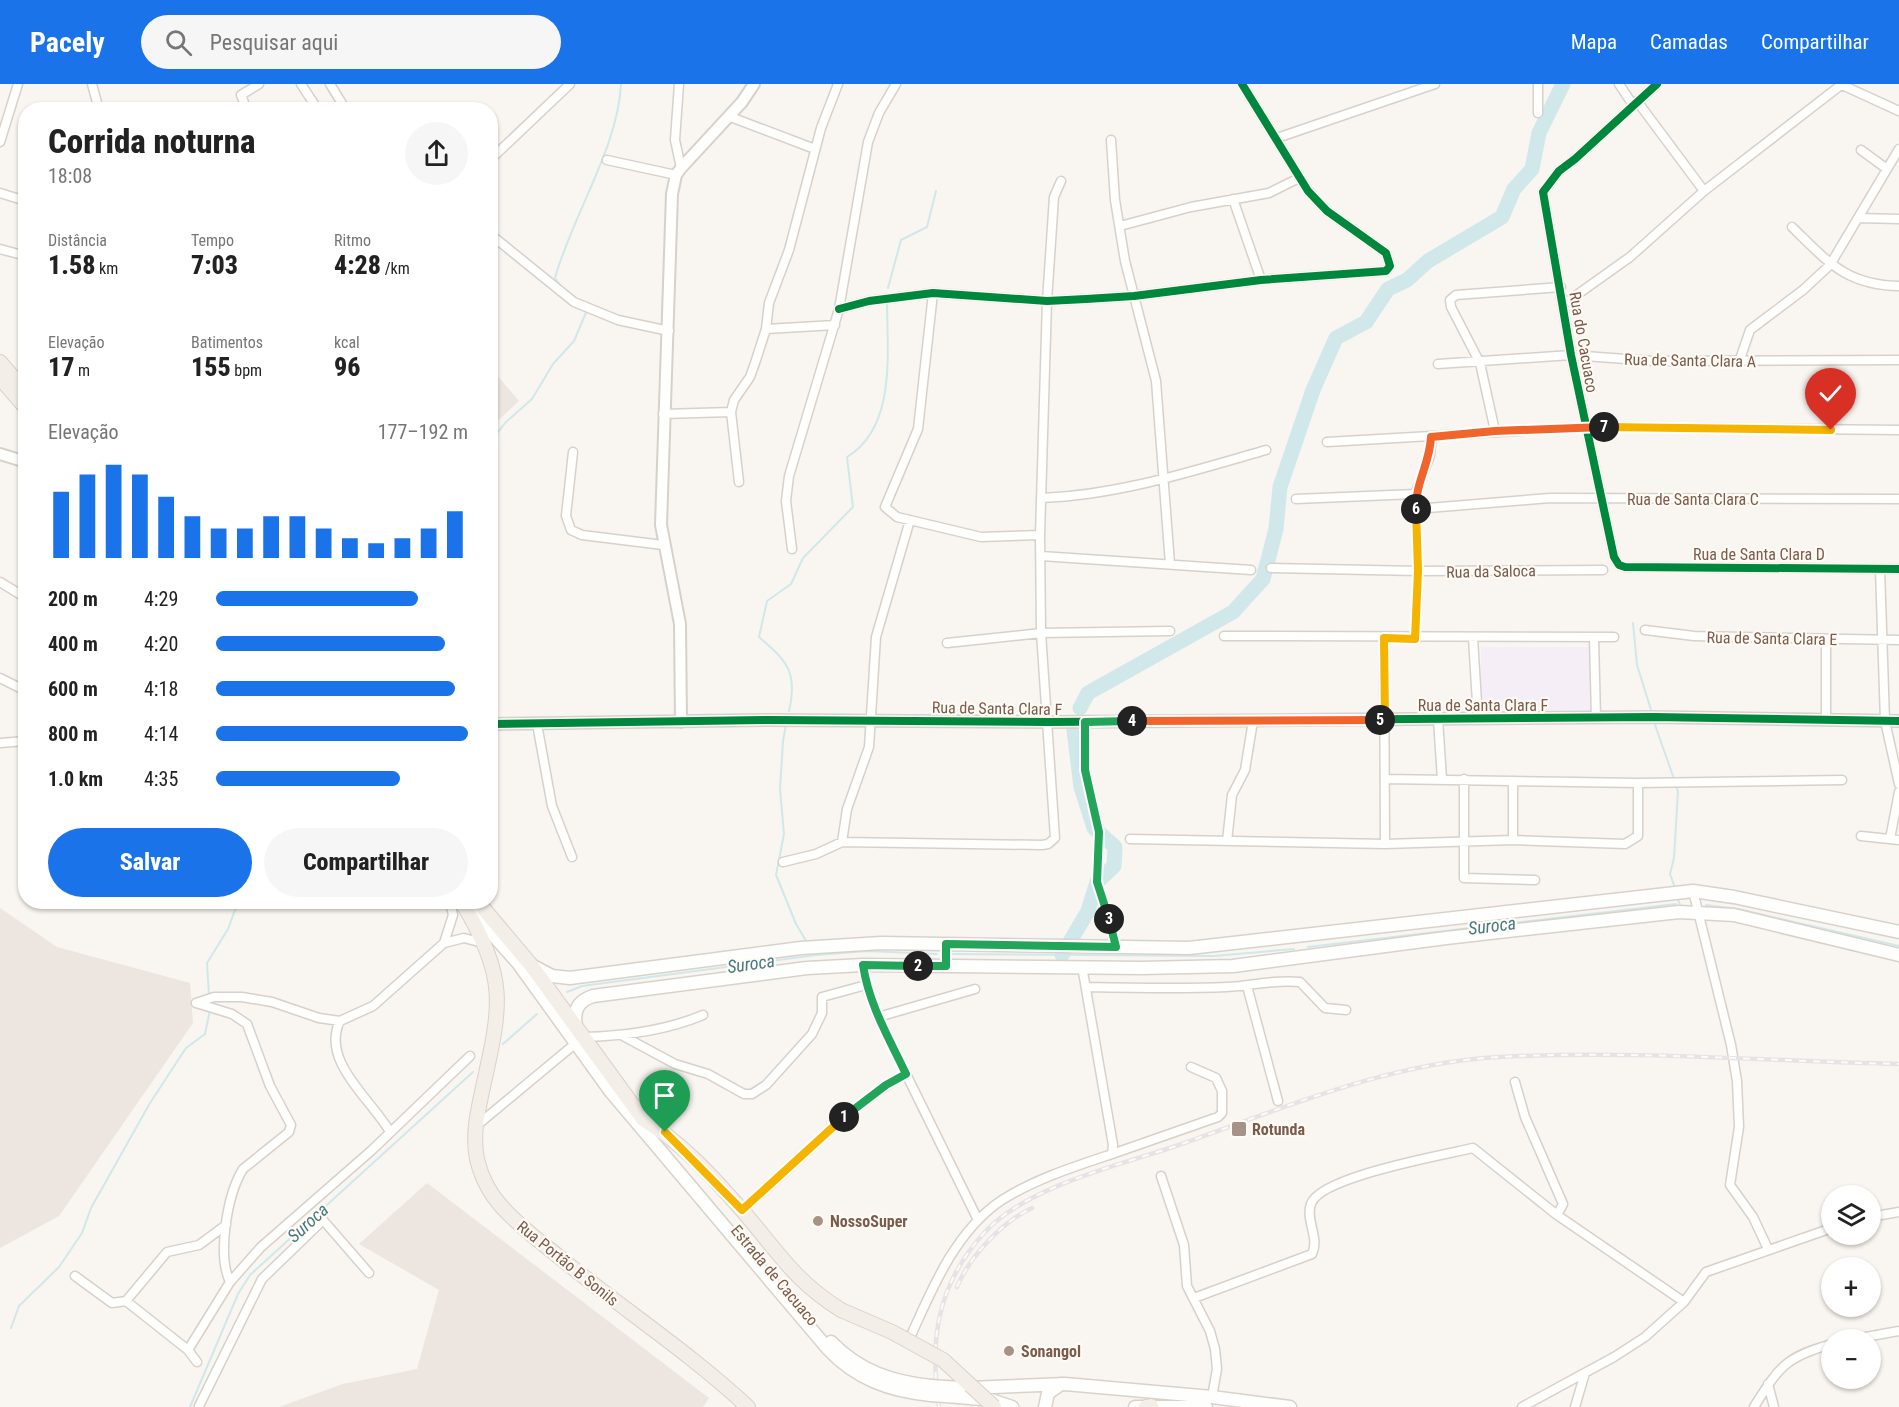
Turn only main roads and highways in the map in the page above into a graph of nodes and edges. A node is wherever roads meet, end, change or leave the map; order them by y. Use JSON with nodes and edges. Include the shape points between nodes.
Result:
{"nodes":[{"id":1,"x":0,"y":362,"type":"edge"},
{"id":2,"x":0,"y":378,"type":"edge"},
{"id":3,"x":18,"y":383,"type":"edge"},
{"id":4,"x":18,"y":399,"type":"edge"},
{"id":5,"x":467,"y":909,"type":"edge"},
{"id":6,"x":469,"y":909,"type":"edge"},
{"id":7,"x":484,"y":909,"type":"edge"},
{"id":8,"x":1899,"y":932,"type":"edge"},
{"id":9,"x":1301,"y":936,"type":"junction"},
{"id":10,"x":946,"y":944,"type":"junction"},
{"id":11,"x":1899,"y":955,"type":"edge"},
{"id":12,"x":1305,"y":958,"type":"junction"},
{"id":13,"x":531,"y":964,"type":"junction"},
{"id":14,"x":946,"y":966,"type":"junction"},
{"id":15,"x":547,"y":994,"type":"junction"},
{"id":16,"x":579,"y":1035,"type":"junction"},
{"id":17,"x":486,"y":1072,"type":"joint"},
{"id":18,"x":644,"y":1119,"type":"junction"},
{"id":19,"x":1065,"y":1384,"type":"junction"},
{"id":20,"x":931,"y":1391,"type":"junction"},
{"id":21,"x":960,"y":1393,"type":"junction"},
{"id":22,"x":1209,"y":1402,"type":"edge"},
{"id":23,"x":1149,"y":1406,"type":"edge"},
{"id":24,"x":748,"y":1407,"type":"edge"},
{"id":25,"x":994,"y":1407,"type":"edge"},
{"id":26,"x":1012,"y":1407,"type":"edge"},
{"id":27,"x":1045,"y":1407,"type":"edge"},
{"id":28,"x":1136,"y":1407,"type":"edge"},
{"id":29,"x":1290,"y":1407,"type":"edge"}],
"edges":[{"from":1,"to":3,"type":"main road"},
{"from":2,"to":4,"type":"main road"},
{"from":5,"to":17,"type":"main road","name":"Estrada de Cacuaco","via":[[485,944],[497,981],[496,1022]]},
{"from":6,"to":15,"type":"main road","name":"Estrada de Cacuaco"},
{"from":7,"to":13,"type":"main road","name":"Estrada de Cacuaco"},
{"from":8,"to":9,"type":"main road","via":[[1693,891]]},
{"from":9,"to":10,"type":"main road","via":[[1189,948]]},
{"from":9,"to":12,"type":"main road"},
{"from":10,"to":13,"type":"main road","via":[[818,946],[570,978],[552,976]]},
{"from":10,"to":14,"type":"main road"},
{"from":11,"to":12,"type":"main road","via":[[1774,923],[1697,911],[1446,938]]},
{"from":12,"to":14,"type":"main road","via":[[1188,968]]},
{"from":13,"to":15,"type":"main road","name":"Estrada de Cacuaco"},
{"from":14,"to":16,"type":"main road","via":[[807,968],[593,996],[576,1008]]},
{"from":15,"to":16,"type":"main road","name":"Estrada de Cacuaco"},
{"from":16,"to":18,"type":"main road","name":"Estrada de Cacuaco"},
{"from":16,"to":20,"type":"main road","name":"Estrada de Cacuaco","via":[[645,1132],[838,1360],[881,1385]]},
{"from":17,"to":24,"type":"main road","name":"Rua Portão B Sonils","via":[[475,1127],[477,1161],[501,1206]]},
{"from":18,"to":20,"type":"main road","name":"Estrada de Cacuaco","via":[[833,1344],[875,1375]]},
{"from":18,"to":25,"type":"main road","bridge":true,"via":[[665,1132],[742,1210],[801,1281],[841,1310],[943,1360]]},
{"from":19,"to":21,"type":"main road","name":"Estrada de Cacuaco"},
{"from":19,"to":22,"type":"main road","name":"Estrada de Cacuaco"},
{"from":19,"to":27,"type":"main road","via":[[1052,1388]]},
{"from":20,"to":21,"type":"main road","name":"Estrada de Cacuaco","bridge":true},
{"from":21,"to":26,"type":"main road","name":"Estrada de Cacuaco"},
{"from":22,"to":23,"type":"main road"},
{"from":22,"to":29,"type":"main road"},
{"from":23,"to":28,"type":"main road"}]}
